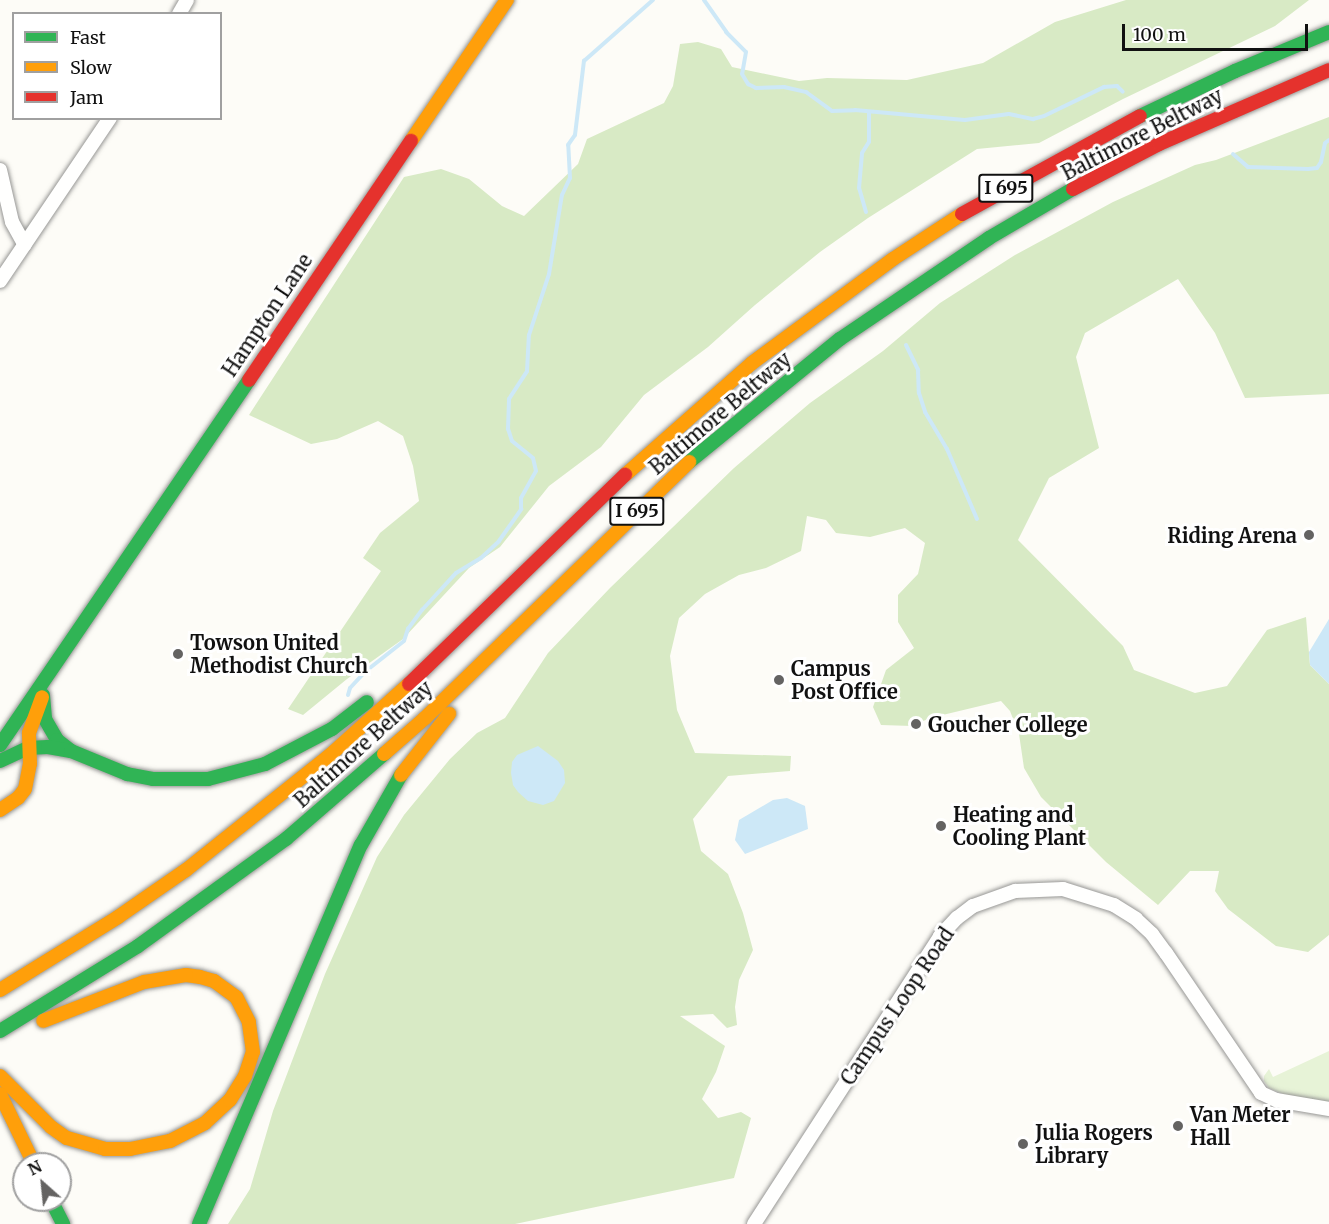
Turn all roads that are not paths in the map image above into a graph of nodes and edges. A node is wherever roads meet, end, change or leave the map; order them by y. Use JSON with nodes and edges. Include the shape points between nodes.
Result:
{"nodes":[{"id":1,"x":507,"y":0,"type":"edge"},
{"id":2,"x":1329,"y":32,"type":"edge"},
{"id":3,"x":1329,"y":70,"type":"edge"},
{"id":4,"x":109,"y":120,"type":"edge"},
{"id":5,"x":0,"y":170,"type":"edge"},
{"id":6,"x":25,"y":245,"type":"junction"},
{"id":7,"x":0,"y":281,"type":"edge"},
{"id":8,"x":657,"y":444,"type":"junction"},
{"id":9,"x":563,"y":583,"type":"junction"},
{"id":10,"x":434,"y":640,"type":"dead end"},
{"id":11,"x":62,"y":654,"type":"junction"},
{"id":12,"x":377,"y":692,"type":"dead end"},
{"id":13,"x":43,"y":694,"type":"junction"},
{"id":14,"x":0,"y":745,"type":"edge"},
{"id":15,"x":28,"y":748,"type":"junction"},
{"id":16,"x":71,"y":751,"type":"junction"},
{"id":17,"x":0,"y":761,"type":"edge"},
{"id":18,"x":0,"y":810,"type":"edge"},
{"id":19,"x":0,"y":990,"type":"edge"},
{"id":20,"x":0,"y":1031,"type":"edge"},
{"id":21,"x":0,"y":1038,"type":"edge"},
{"id":22,"x":0,"y":1076,"type":"edge"},
{"id":23,"x":6,"y":1094,"type":"edge"},
{"id":24,"x":1329,"y":1109,"type":"edge"},
{"id":25,"x":29,"y":1152,"type":"edge"},
{"id":26,"x":199,"y":1224,"type":"edge"},
{"id":27,"x":754,"y":1224,"type":"edge"}],
"edges":[{"from":1,"to":11,"type":"main road","name":"Hampton Lane"},
{"from":2,"to":8,"type":"main road","name":"Baltimore Beltway","number":"I 695","via":[[1143,114],[970,209],[803,324]]},
{"from":3,"to":9,"type":"main road","name":"Baltimore Beltway","number":"I 695","via":[[1149,150],[989,238],[912,288],[766,397],[680,470]]},
{"from":4,"to":6,"type":"street"},
{"from":5,"to":6,"type":"street","via":[[12,222]]},
{"from":6,"to":7,"type":"street"},
{"from":8,"to":10,"type":"main road"},
{"from":8,"to":19,"type":"main road","name":"Baltimore Beltway","number":"I 695","via":[[407,686],[329,756],[186,870]]},
{"from":9,"to":20,"type":"main road","name":"Baltimore Beltway","number":"I 695","via":[[425,718],[286,839],[138,946]]},
{"from":9,"to":26,"type":"main road","via":[[431,734],[382,807],[342,888]]},
{"from":11,"to":13,"type":"main road","name":"Hampton Lane"},
{"from":11,"to":14,"type":"main road","name":"Hampton Lane"},
{"from":12,"to":16,"type":"main road","via":[[332,729],[298,748],[265,764],[208,779],[136,776]]},
{"from":13,"to":15,"type":"main road","name":"Hampton Lane","via":[[31,725]]},
{"from":13,"to":16,"type":"main road","via":[[45,720],[57,740]]},
{"from":15,"to":16,"type":"main road"},
{"from":15,"to":17,"type":"main road"},
{"from":15,"to":18,"type":"main road","name":"Hampton Lane","via":[[30,764],[25,789]]},
{"from":21,"to":23,"type":"main road","via":[[111,993],[186,975],[214,981],[240,1003],[249,1022],[253,1052],[245,1076],[230,1100],[205,1123],[170,1141],[130,1149],[86,1145],[67,1138]]},
{"from":22,"to":23,"type":"main road"},
{"from":23,"to":25,"type":"main road"},
{"from":24,"to":27,"type":"street","name":"Campus Loop Road","via":[[1276,1100],[1261,1093],[1166,953],[1136,919],[1114,905],[1072,891],[1015,891],[973,906],[940,936]]}]}
